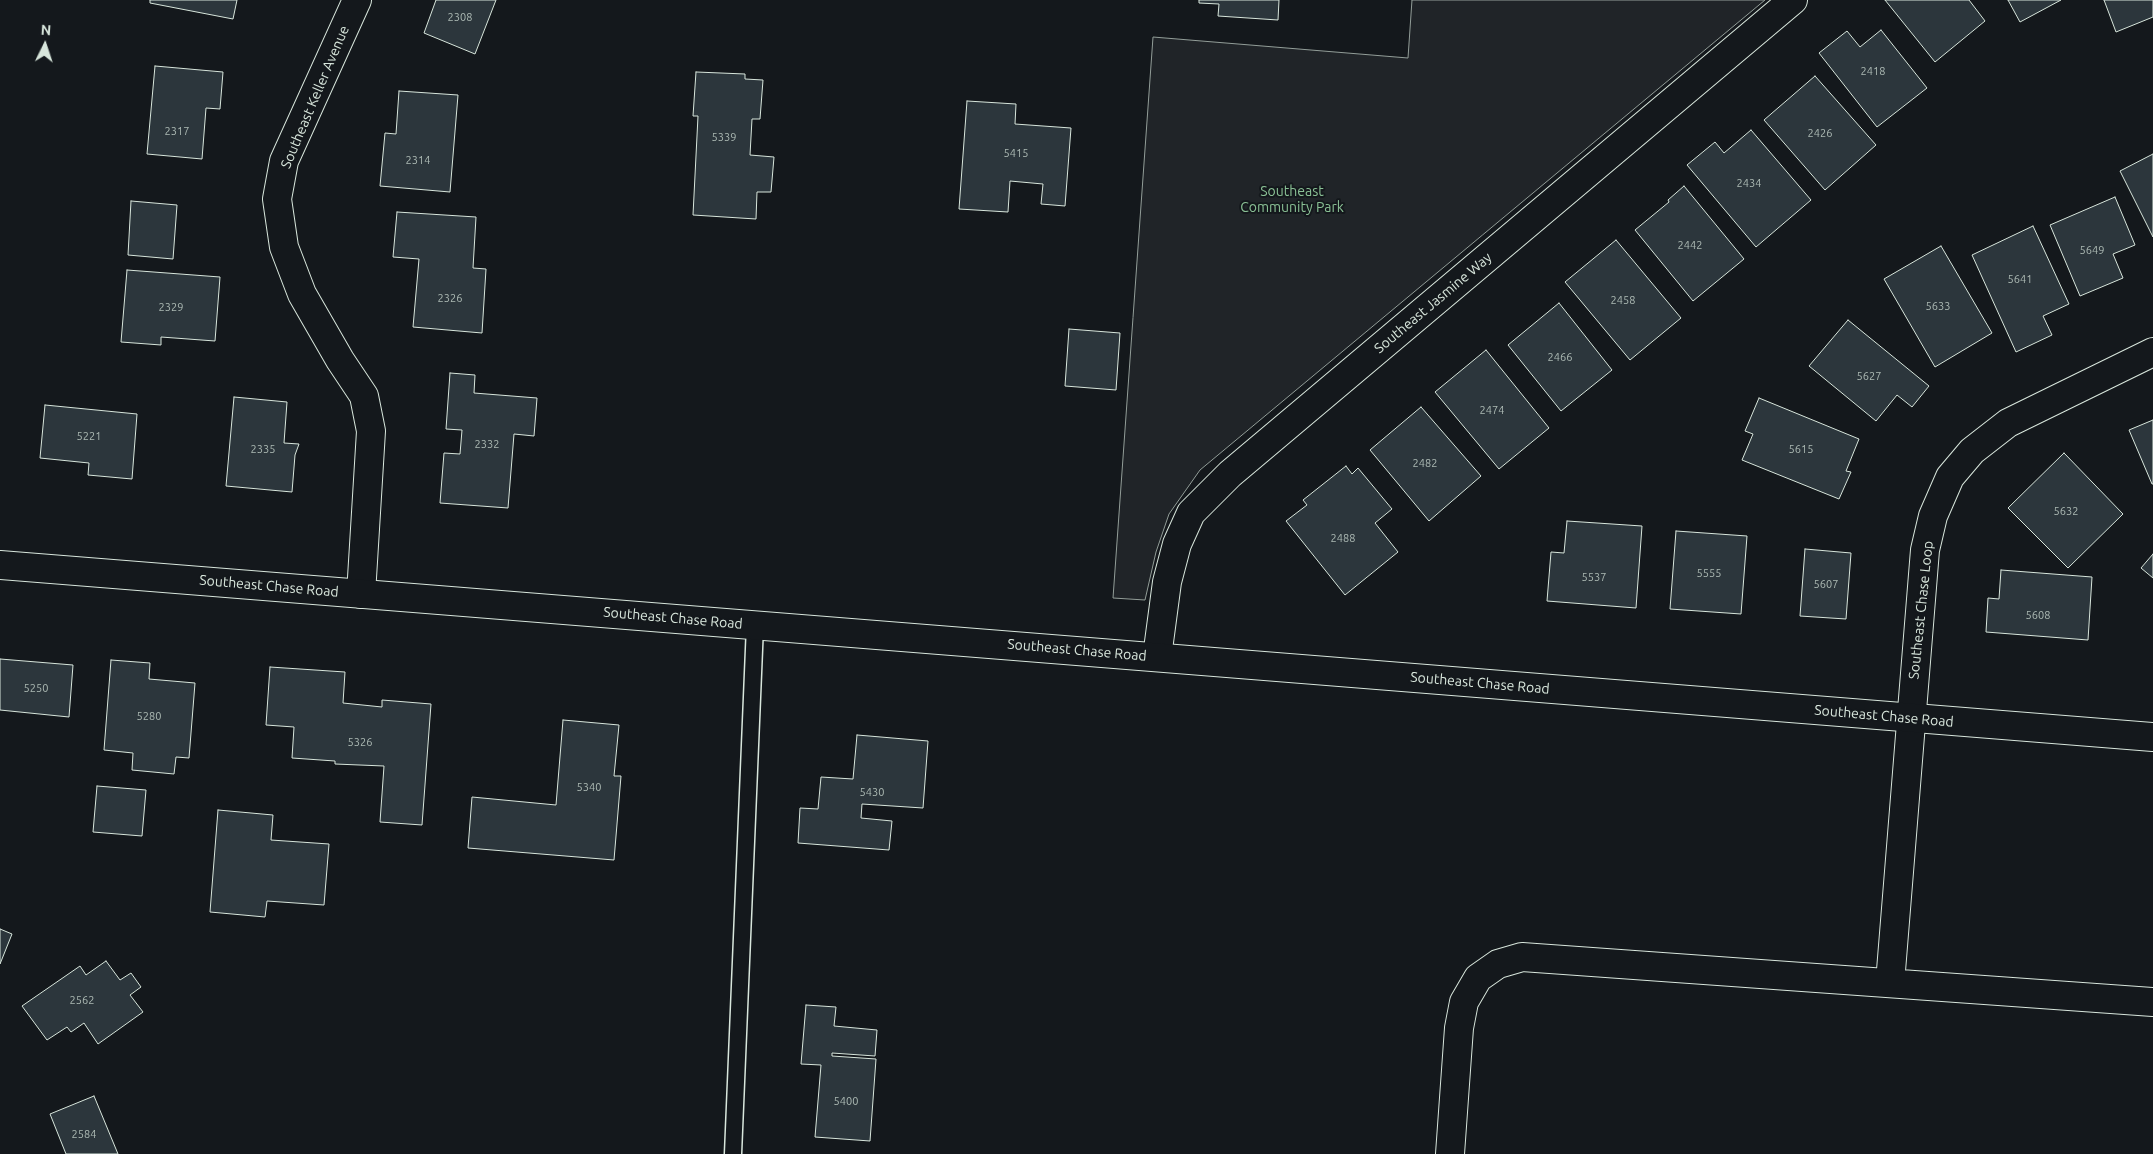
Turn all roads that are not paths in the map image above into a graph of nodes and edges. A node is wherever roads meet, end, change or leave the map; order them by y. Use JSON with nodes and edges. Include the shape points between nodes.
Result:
{"nodes":[{"id":1,"x":357,"y":0,"type":"edge"},
{"id":2,"x":1793,"y":0,"type":"edge"},
{"id":3,"x":2153,"y":352,"type":"edge"},
{"id":4,"x":0,"y":565,"type":"edge"},
{"id":5,"x":361,"y":594,"type":"junction"},
{"id":6,"x":755,"y":625,"type":"junction"},
{"id":7,"x":1157,"y":657,"type":"junction"},
{"id":8,"x":1910,"y":718,"type":"junction"},
{"id":9,"x":2153,"y":737,"type":"edge"},
{"id":10,"x":1890,"y":983,"type":"junction"},
{"id":11,"x":2153,"y":1002,"type":"edge"},
{"id":12,"x":733,"y":1154,"type":"edge"},
{"id":13,"x":1450,"y":1154,"type":"edge"}],
"edges":[{"from":1,"to":5,"type":"street","name":"Southeast Keller Avenue","via":[[284,162],[278,198],[284,247],[302,294],[364,396],[371,431]]},
{"from":2,"to":7,"type":"street","name":"Southeast Jasmine Way","via":[[1230,474],[1191,514],[1177,544],[1166,582]]},
{"from":3,"to":8,"type":"street","name":"Southeast Chase Loop","via":[[2008,423],[1972,451],[1950,477],[1933,516],[1925,550]]},
{"from":4,"to":5,"type":"street","name":"Southeast Chase Road"},
{"from":5,"to":6,"type":"street","name":"Southeast Chase Road"},
{"from":6,"to":7,"type":"street","name":"Southeast Chase Road"},
{"from":6,"to":12,"type":"lane"},
{"from":7,"to":8,"type":"street","name":"Southeast Chase Road"},
{"from":8,"to":9,"type":"street","name":"Southeast Chase Road"},
{"from":8,"to":10,"type":"street","name":"Southeast Chase Loop"},
{"from":10,"to":11,"type":"street"},
{"from":10,"to":13,"type":"street","via":[[1522,957],[1498,964],[1478,978],[1464,1002],[1459,1028]]}]}
